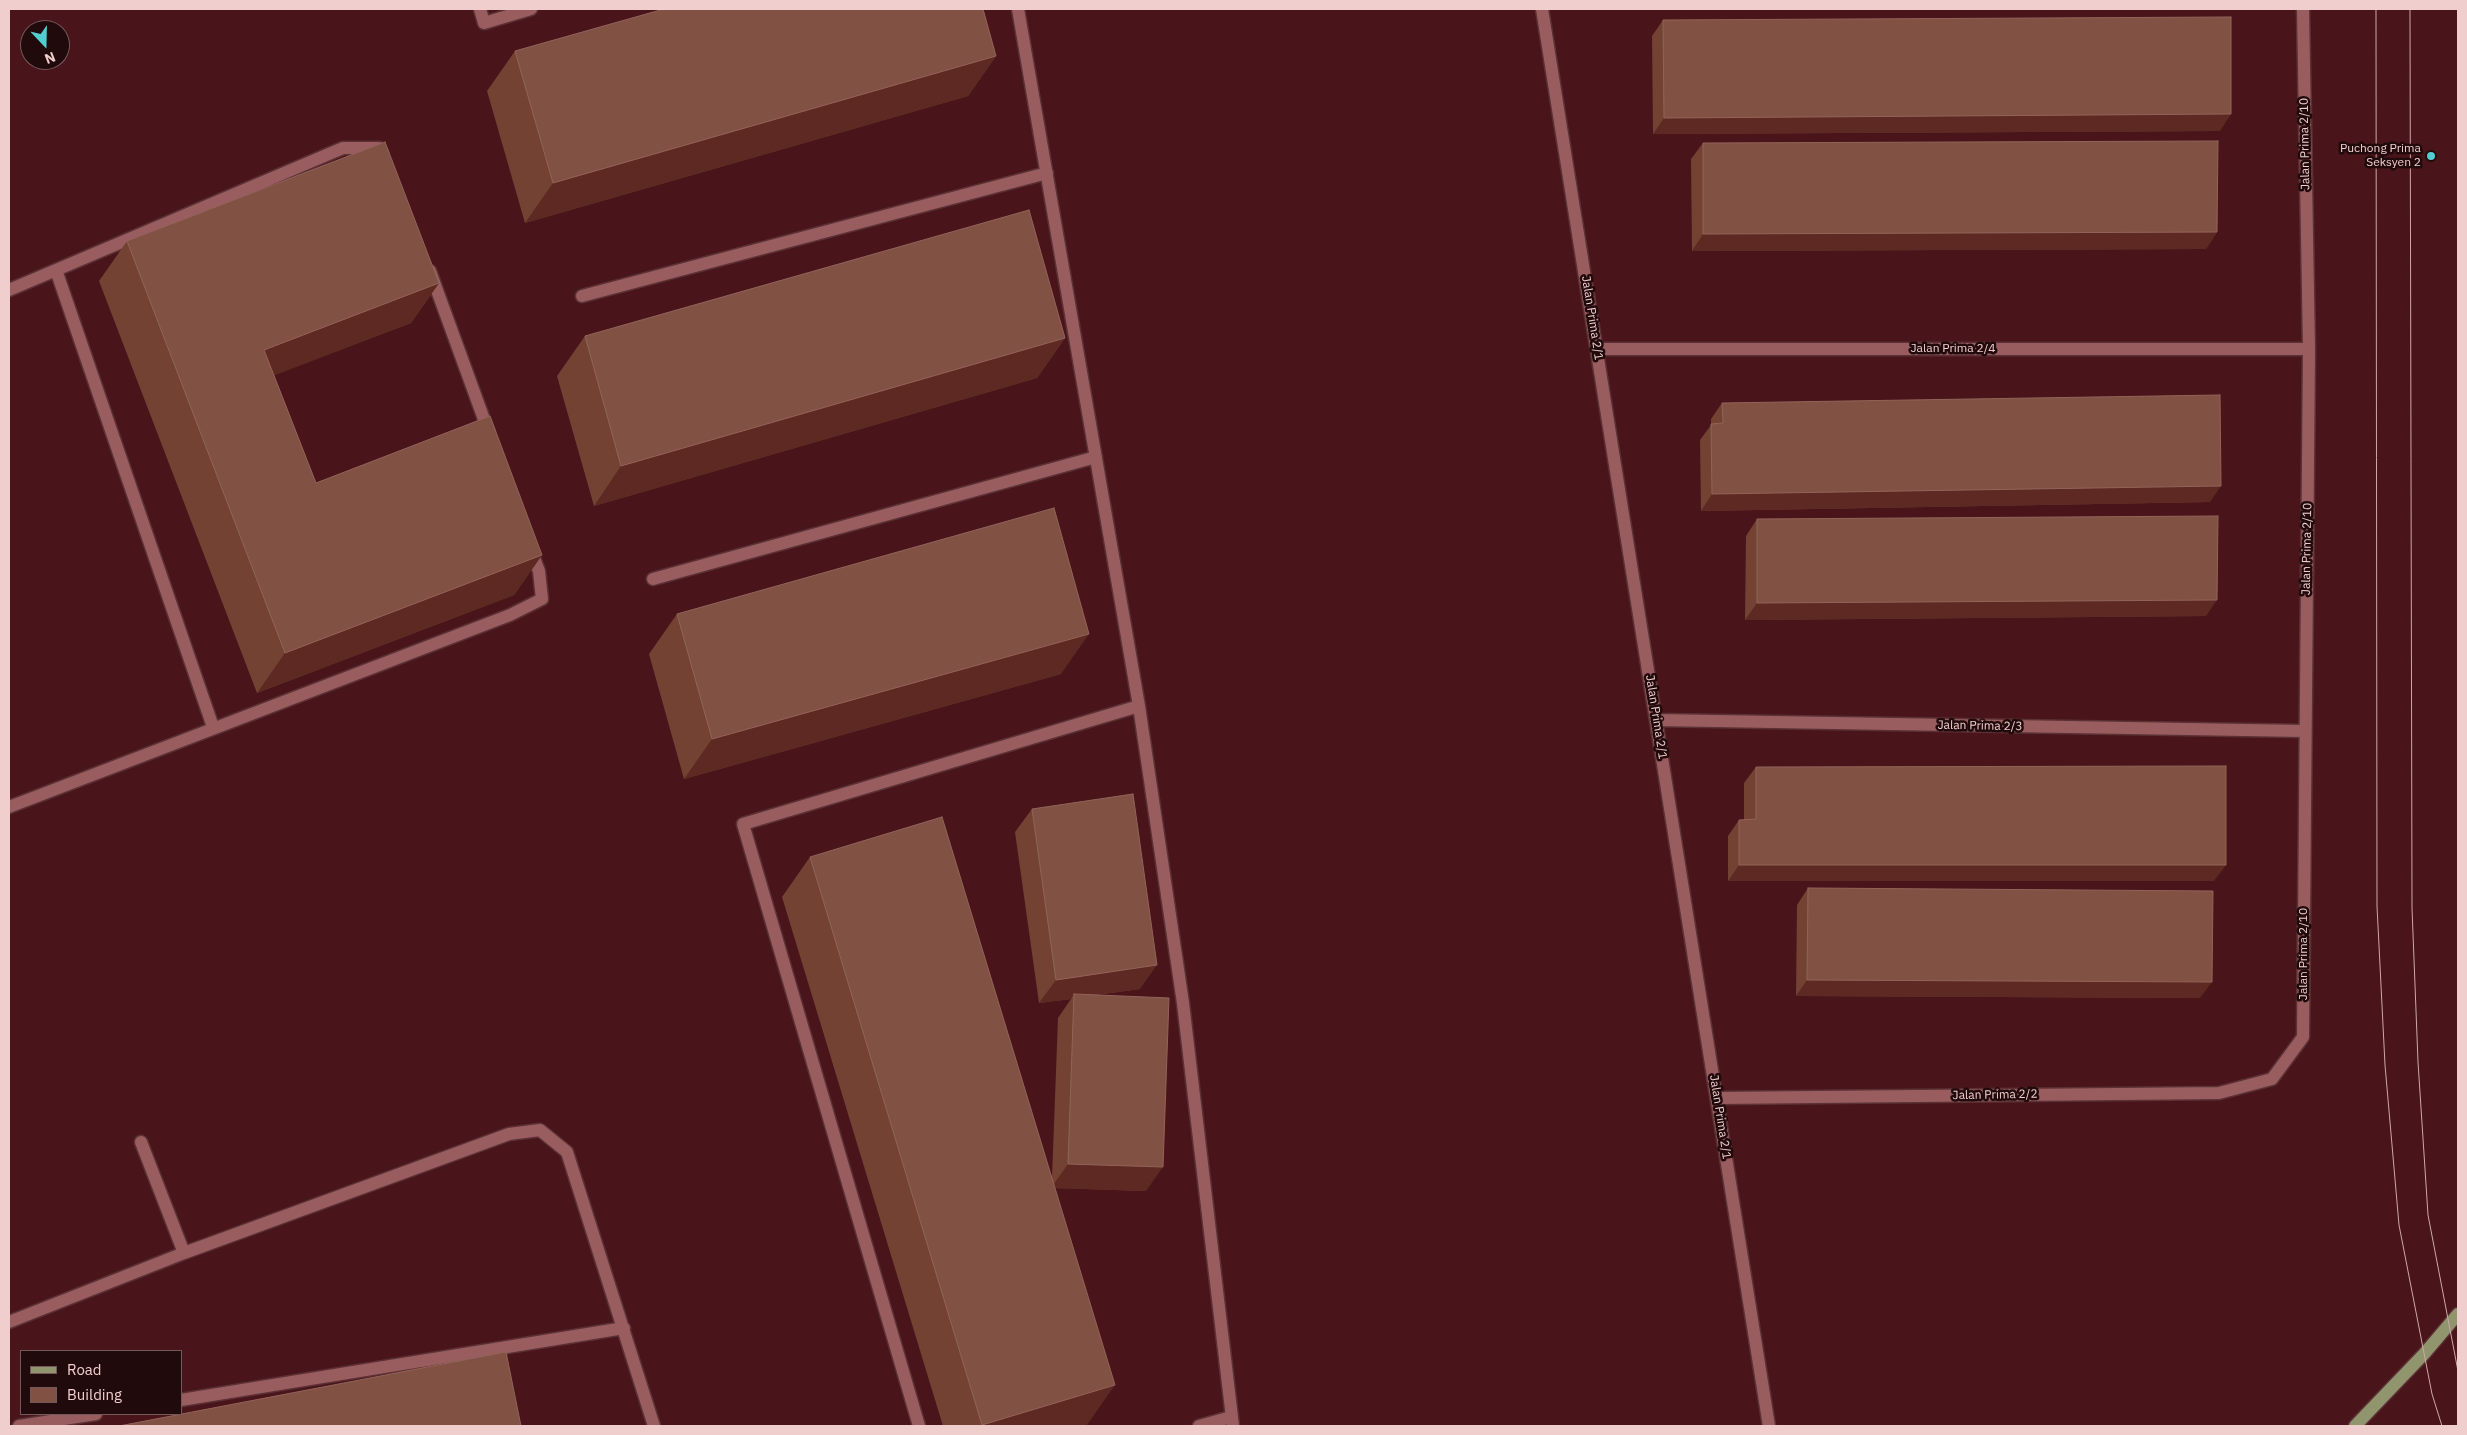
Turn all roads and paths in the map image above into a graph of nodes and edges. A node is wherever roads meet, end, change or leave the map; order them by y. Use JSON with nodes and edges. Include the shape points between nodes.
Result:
{"nodes":[{"id":1,"x":480,"y":9,"type":"edge"},
{"id":2,"x":531,"y":9,"type":"edge"},
{"id":3,"x":1018,"y":9,"type":"edge"},
{"id":4,"x":1542,"y":9,"type":"edge"},
{"id":5,"x":2303,"y":9,"type":"edge"},
{"id":6,"x":390,"y":167,"type":"edge"},
{"id":7,"x":1047,"y":173,"type":"junction"},
{"id":8,"x":424,"y":257,"type":"edge"},
{"id":9,"x":56,"y":270,"type":"junction"},
{"id":10,"x":9,"y":290,"type":"edge"},
{"id":11,"x":582,"y":296,"type":"dead end"},
{"id":12,"x":1597,"y":348,"type":"junction"},
{"id":13,"x":2309,"y":349,"type":"junction"},
{"id":14,"x":492,"y":442,"type":"edge"},
{"id":15,"x":1096,"y":457,"type":"junction"},
{"id":16,"x":525,"y":534,"type":"edge"},
{"id":17,"x":653,"y":580,"type":"dead end"},
{"id":18,"x":1139,"y":706,"type":"junction"},
{"id":19,"x":1656,"y":720,"type":"junction"},
{"id":20,"x":213,"y":727,"type":"junction"},
{"id":21,"x":2304,"y":731,"type":"junction"},
{"id":22,"x":9,"y":807,"type":"edge"},
{"id":23,"x":2272,"y":1079,"type":"joint"},
{"id":24,"x":1717,"y":1098,"type":"junction"},
{"id":25,"x":141,"y":1142,"type":"dead end"},
{"id":26,"x":184,"y":1253,"type":"junction"},
{"id":27,"x":2458,"y":1314,"type":"edge"},
{"id":28,"x":9,"y":1322,"type":"edge"},
{"id":29,"x":624,"y":1328,"type":"junction"},
{"id":30,"x":182,"y":1400,"type":"edge"},
{"id":31,"x":90,"y":1415,"type":"edge"},
{"id":32,"x":1232,"y":1421,"type":"edge"},
{"id":33,"x":20,"y":1426,"type":"edge"},
{"id":34,"x":654,"y":1426,"type":"edge"},
{"id":35,"x":919,"y":1426,"type":"edge"},
{"id":36,"x":1199,"y":1426,"type":"edge"},
{"id":37,"x":1769,"y":1426,"type":"edge"},
{"id":38,"x":2355,"y":1426,"type":"edge"}],
"edges":[{"from":1,"to":2,"type":"street","via":[[484,23]]},
{"from":3,"to":7,"type":"street"},
{"from":4,"to":12,"type":"street","name":"Jalan Prima 2/1"},
{"from":5,"to":13,"type":"street","name":"Jalan Prima 2/10"},
{"from":6,"to":9,"type":"street","via":[[378,148],[343,148]]},
{"from":7,"to":11,"type":"street"},
{"from":7,"to":15,"type":"street"},
{"from":8,"to":14,"type":"street"},
{"from":9,"to":10,"type":"street"},
{"from":9,"to":20,"type":"street"},
{"from":12,"to":13,"type":"street","name":"Jalan Prima 2/4"},
{"from":12,"to":19,"type":"street","name":"Jalan Prima 2/1"},
{"from":13,"to":21,"type":"street","name":"Jalan Prima 2/10"},
{"from":15,"to":17,"type":"street"},
{"from":15,"to":18,"type":"street"},
{"from":16,"to":20,"type":"street","via":[[539,571],[542,599]]},
{"from":18,"to":32,"type":"street","via":[[1183,1003]]},
{"from":18,"to":35,"type":"street","via":[[743,824]]},
{"from":19,"to":21,"type":"street","name":"Jalan Prima 2/3"},
{"from":19,"to":24,"type":"street","name":"Jalan Prima 2/1"},
{"from":20,"to":22,"type":"street"},
{"from":21,"to":23,"type":"street","name":"Jalan Prima 2/10","via":[[2303,1037]]},
{"from":23,"to":24,"type":"street","name":"Jalan Prima 2/2","via":[[2219,1093]]},
{"from":24,"to":37,"type":"street","name":"Jalan Prima 2/1"},
{"from":25,"to":26,"type":"street"},
{"from":26,"to":28,"type":"street"},
{"from":26,"to":29,"type":"street","via":[[509,1134],[540,1130],[567,1152]]},
{"from":27,"to":38,"type":"main road"},
{"from":29,"to":30,"type":"street"},
{"from":29,"to":34,"type":"street"},
{"from":31,"to":33,"type":"street"},
{"from":32,"to":36,"type":"street"}]}
